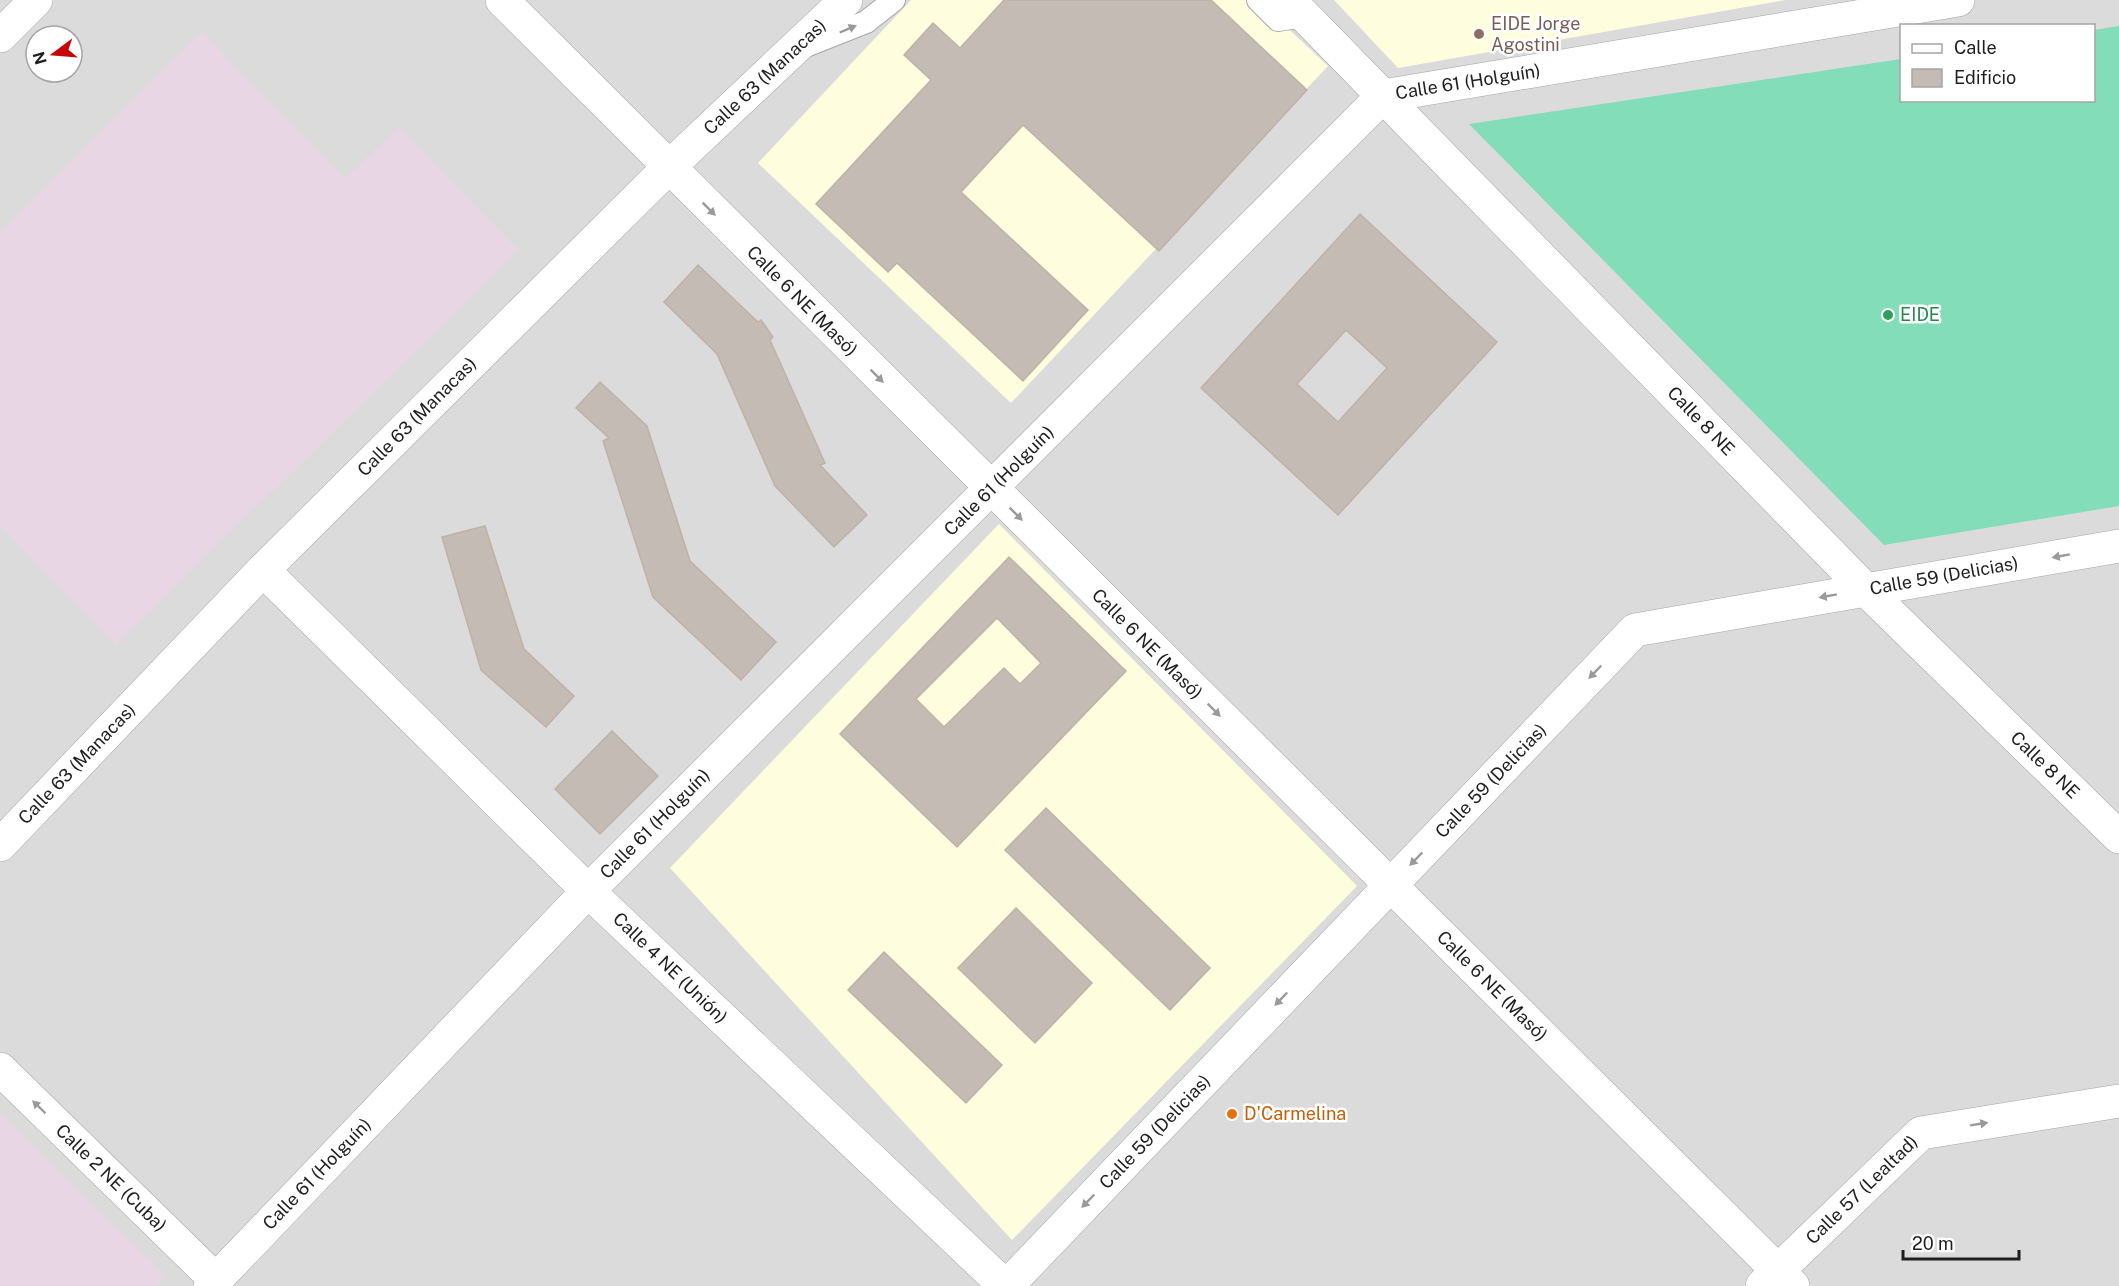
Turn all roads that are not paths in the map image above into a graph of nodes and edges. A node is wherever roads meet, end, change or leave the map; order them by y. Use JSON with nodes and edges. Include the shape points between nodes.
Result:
{"nodes":[{"id":1,"x":36,"y":0,"type":"edge"},
{"id":2,"x":501,"y":0,"type":"edge"},
{"id":3,"x":846,"y":0,"type":"edge"},
{"id":4,"x":894,"y":0,"type":"edge"},
{"id":5,"x":1258,"y":0,"type":"edge"},
{"id":6,"x":1958,"y":0,"type":"edge"},
{"id":7,"x":1297,"y":8,"type":"edge"},
{"id":8,"x":0,"y":36,"type":"edge"},
{"id":9,"x":796,"y":49,"type":"junction"},
{"id":10,"x":1383,"y":96,"type":"junction"},
{"id":11,"x":668,"y":168,"type":"junction"},
{"id":12,"x":991,"y":489,"type":"junction"},
{"id":13,"x":2119,"y":546,"type":"edge"},
{"id":14,"x":263,"y":570,"type":"junction"},
{"id":15,"x":1866,"y":590,"type":"junction"},
{"id":16,"x":2119,"y":837,"type":"edge"},
{"id":17,"x":0,"y":845,"type":"edge"},
{"id":18,"x":1390,"y":885,"type":"junction"},
{"id":19,"x":588,"y":891,"type":"junction"},
{"id":20,"x":0,"y":1069,"type":"edge"},
{"id":21,"x":2119,"y":1101,"type":"edge"},
{"id":22,"x":1778,"y":1281,"type":"edge"},
{"id":23,"x":216,"y":1284,"type":"edge"},
{"id":24,"x":1006,"y":1286,"type":"edge"}],
"edges":[{"from":1,"to":8,"type":"street"},
{"from":2,"to":11,"type":"street","name":"Calle 6 NE (Masó)"},
{"from":3,"to":9,"type":"street","name":"Calle 63 (Manacas)"},
{"from":9,"to":4,"type":"lane","one_way":true,"via":[[866,22]]},
{"from":5,"to":7,"type":"lane","via":[[1278,20]]},
{"from":6,"to":10,"type":"street","name":"Calle 61 (Holguín)"},
{"from":7,"to":10,"type":"street","name":"Calle 8 NE"},
{"from":9,"to":11,"type":"street","name":"Calle 63 (Manacas)"},
{"from":10,"to":12,"type":"street","name":"Calle 61 (Holguín)"},
{"from":10,"to":15,"type":"street","name":"Calle 8 NE"},
{"from":11,"to":12,"type":"street","name":"Calle 6 NE (Masó)","one_way":true},
{"from":11,"to":14,"type":"street","name":"Calle 63 (Manacas)"},
{"from":12,"to":18,"type":"street","name":"Calle 6 NE (Masó)","one_way":true},
{"from":12,"to":19,"type":"street","name":"Calle 61 (Holguín)"},
{"from":13,"to":15,"type":"street","name":"Calle 59 (Delicias)","one_way":true},
{"from":14,"to":17,"type":"street","name":"Calle 63 (Manacas)"},
{"from":14,"to":19,"type":"street","name":"Calle 4 NE (Unión)"},
{"from":15,"to":16,"type":"street","name":"Calle 8 NE"},
{"from":15,"to":18,"type":"street","name":"Calle 59 (Delicias)","one_way":true,"via":[[1635,630]]},
{"from":18,"to":22,"type":"street","name":"Calle 6 NE (Masó)"},
{"from":18,"to":24,"type":"street","name":"Calle 59 (Delicias)","one_way":true},
{"from":19,"to":23,"type":"street","name":"Calle 61 (Holguín)"},
{"from":19,"to":24,"type":"street","name":"Calle 4 NE (Unión)"},
{"from":23,"to":20,"type":"street","name":"Calle 2 NE (Cuba)","one_way":true},
{"from":22,"to":21,"type":"street","name":"Calle 57 (Lealtad)","one_way":true,"via":[[1921,1133]]}]}
